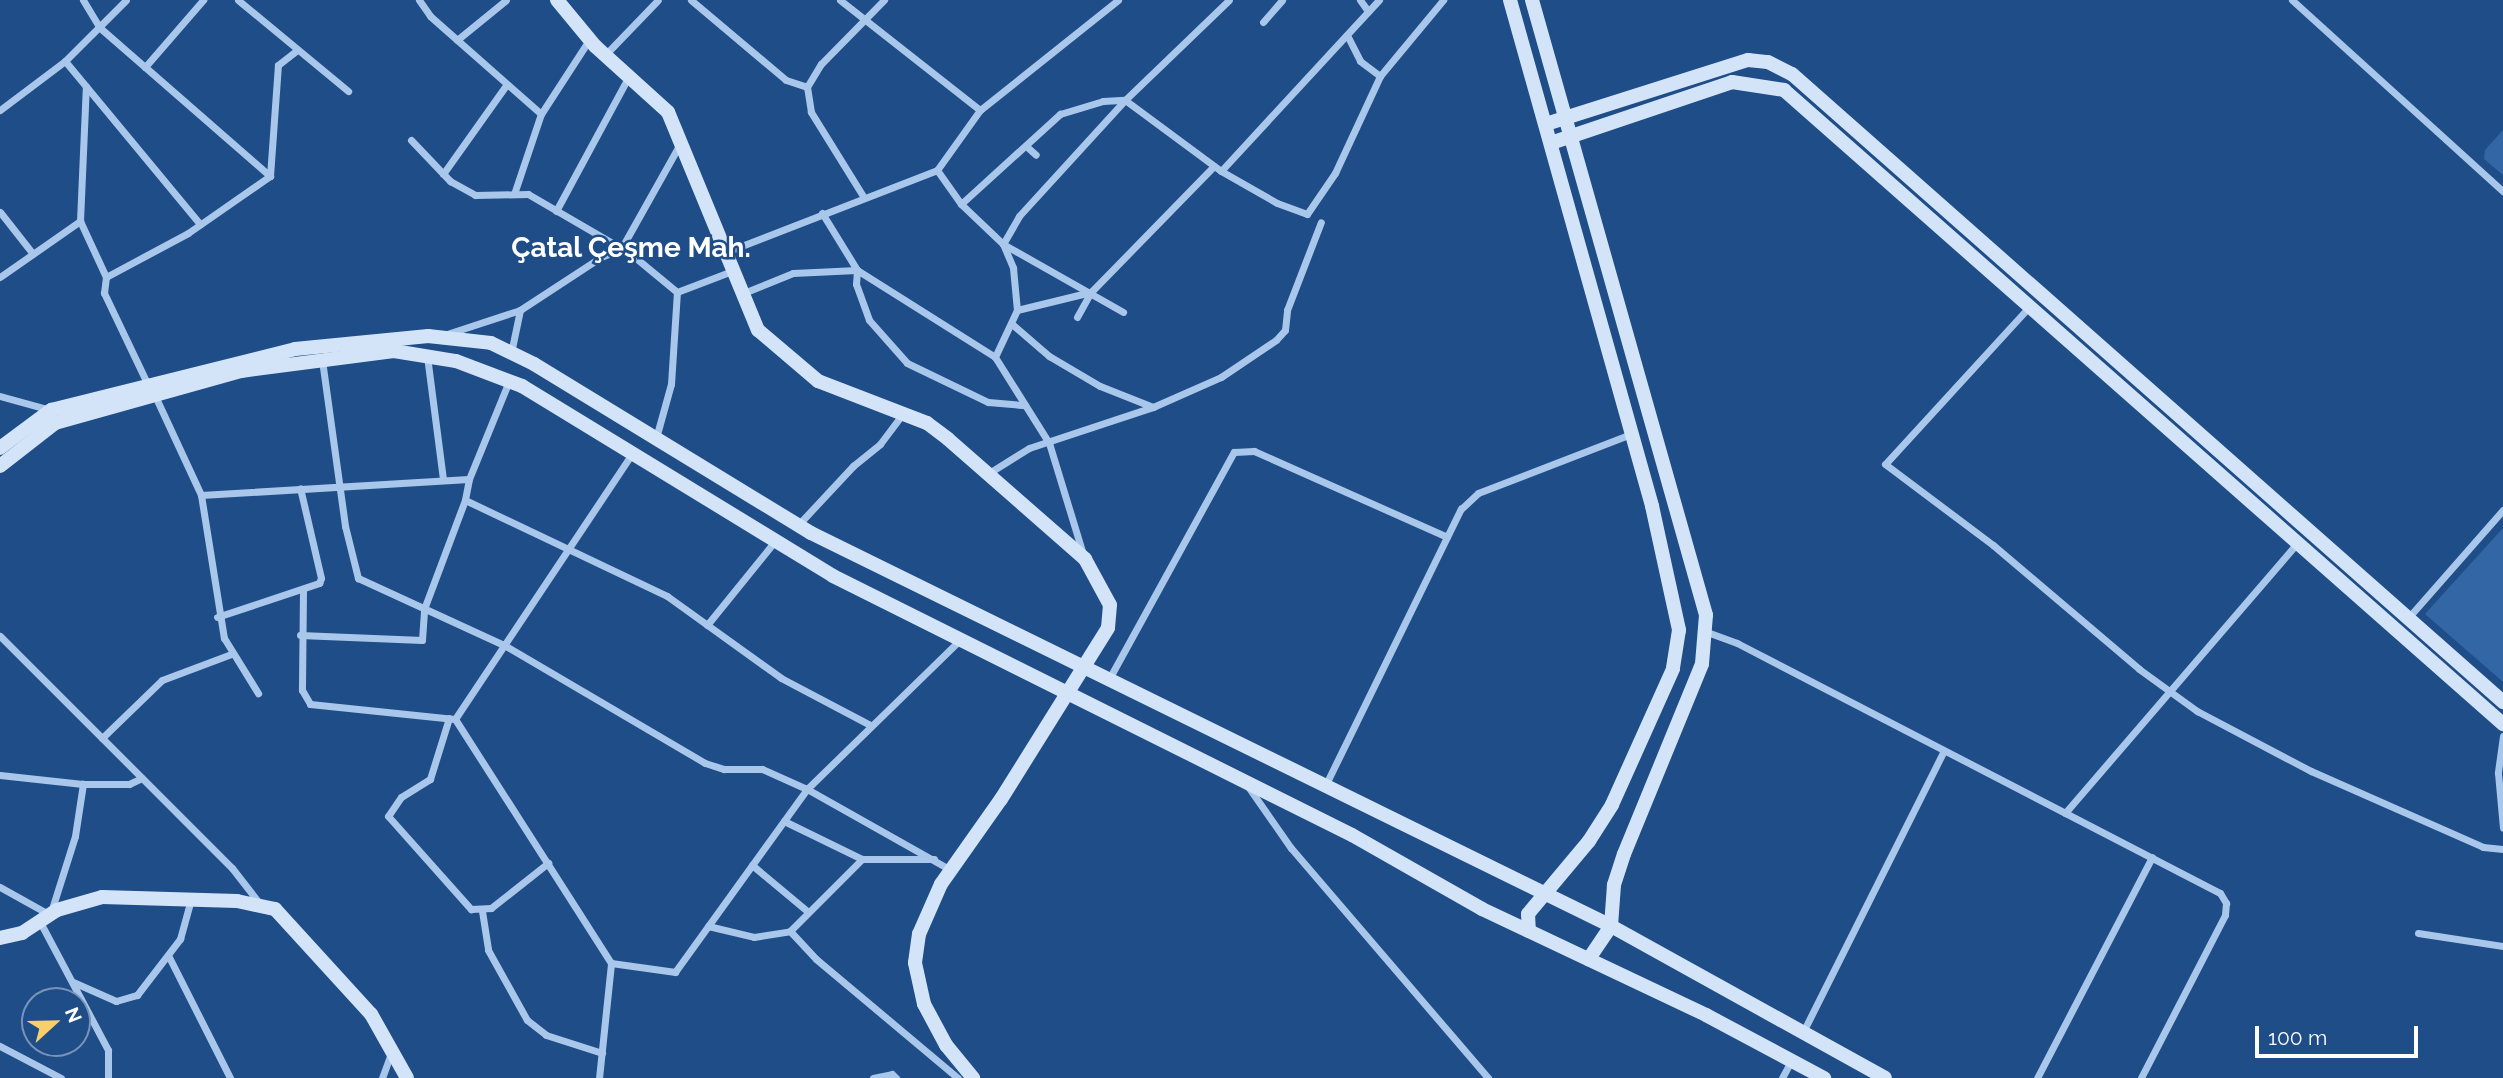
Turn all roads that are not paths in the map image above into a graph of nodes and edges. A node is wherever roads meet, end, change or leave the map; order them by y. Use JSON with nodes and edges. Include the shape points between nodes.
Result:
{"nodes":[{"id":1,"x":83,"y":0,"type":"edge"},
{"id":2,"x":126,"y":0,"type":"edge"},
{"id":3,"x":203,"y":0,"type":"edge"},
{"id":4,"x":238,"y":0,"type":"edge"},
{"id":5,"x":419,"y":0,"type":"edge"},
{"id":6,"x":506,"y":0,"type":"edge"},
{"id":7,"x":557,"y":0,"type":"edge"},
{"id":8,"x":658,"y":0,"type":"edge"},
{"id":9,"x":691,"y":0,"type":"edge"},
{"id":10,"x":840,"y":0,"type":"edge"},
{"id":11,"x":884,"y":0,"type":"edge"},
{"id":12,"x":1118,"y":0,"type":"edge"},
{"id":13,"x":1229,"y":0,"type":"edge"},
{"id":14,"x":1282,"y":0,"type":"edge"},
{"id":15,"x":1360,"y":0,"type":"edge"},
{"id":16,"x":1379,"y":0,"type":"edge"},
{"id":17,"x":1443,"y":0,"type":"edge"},
{"id":18,"x":1510,"y":0,"type":"edge"},
{"id":19,"x":1532,"y":0,"type":"edge"},
{"id":20,"x":2297,"y":2,"type":"edge"},
{"id":21,"x":1368,"y":11,"type":"junction"},
{"id":22,"x":865,"y":20,"type":"junction"},
{"id":23,"x":1263,"y":22,"type":"dead end"},
{"id":24,"x":99,"y":27,"type":"junction"},
{"id":25,"x":1347,"y":35,"type":"junction"},
{"id":26,"x":589,"y":39,"type":"junction"},
{"id":27,"x":457,"y":40,"type":"junction"},
{"id":28,"x":297,"y":50,"type":"junction"},
{"id":29,"x":605,"y":55,"type":"junction"},
{"id":30,"x":65,"y":61,"type":"junction"},
{"id":31,"x":145,"y":67,"type":"junction"},
{"id":32,"x":629,"y":76,"type":"junction"},
{"id":33,"x":1380,"y":76,"type":"junction"},
{"id":34,"x":508,"y":84,"type":"junction"},
{"id":35,"x":86,"y":86,"type":"junction"},
{"id":36,"x":807,"y":87,"type":"junction"},
{"id":37,"x":348,"y":91,"type":"dead end"},
{"id":38,"x":1125,"y":100,"type":"junction"},
{"id":39,"x":1,"y":109,"type":"edge"},
{"id":40,"x":980,"y":110,"type":"junction"},
{"id":41,"x":541,"y":114,"type":"junction"},
{"id":42,"x":1563,"y":119,"type":"junction"},
{"id":43,"x":1546,"y":124,"type":"junction"},
{"id":44,"x":1568,"y":138,"type":"junction"},
{"id":45,"x":411,"y":140,"type":"dead end"},
{"id":46,"x":682,"y":141,"type":"junction"},
{"id":47,"x":1551,"y":143,"type":"junction"},
{"id":48,"x":1026,"y":146,"type":"junction"},
{"id":49,"x":1036,"y":155,"type":"dead end"},
{"id":50,"x":1218,"y":169,"type":"junction"},
{"id":51,"x":937,"y":170,"type":"junction"},
{"id":52,"x":443,"y":174,"type":"junction"},
{"id":53,"x":270,"y":176,"type":"junction"},
{"id":54,"x":2503,"y":191,"type":"edge"},
{"id":55,"x":513,"y":194,"type":"junction"},
{"id":56,"x":863,"y":196,"type":"junction"},
{"id":57,"x":961,"y":204,"type":"junction"},
{"id":58,"x":556,"y":211,"type":"junction"},
{"id":59,"x":0,"y":212,"type":"edge"},
{"id":60,"x":822,"y":213,"type":"junction"},
{"id":61,"x":80,"y":221,"type":"junction"},
{"id":62,"x":1321,"y":222,"type":"dead end"},
{"id":63,"x":200,"y":224,"type":"junction"},
{"id":64,"x":1003,"y":244,"type":"junction"},
{"id":65,"x":621,"y":249,"type":"junction"},
{"id":66,"x":725,"y":253,"type":"junction"},
{"id":67,"x":33,"y":254,"type":"junction"},
{"id":68,"x":857,"y":270,"type":"junction"},
{"id":69,"x":732,"y":271,"type":"junction"},
{"id":70,"x":0,"y":277,"type":"edge"},
{"id":71,"x":106,"y":277,"type":"junction"},
{"id":72,"x":677,"y":292,"type":"junction"},
{"id":73,"x":1091,"y":292,"type":"junction"},
{"id":74,"x":741,"y":295,"type":"junction"},
{"id":75,"x":2030,"y":307,"type":"junction"},
{"id":76,"x":520,"y":310,"type":"junction"},
{"id":77,"x":1017,"y":310,"type":"junction"},
{"id":78,"x":1123,"y":312,"type":"dead end"},
{"id":79,"x":1077,"y":317,"type":"dead end"},
{"id":80,"x":1013,"y":326,"type":"junction"},
{"id":81,"x":440,"y":336,"type":"junction"},
{"id":82,"x":511,"y":353,"type":"junction"},
{"id":83,"x":427,"y":356,"type":"junction"},
{"id":84,"x":995,"y":357,"type":"junction"},
{"id":85,"x":322,"y":360,"type":"junction"},
{"id":86,"x":509,"y":382,"type":"junction"},
{"id":87,"x":147,"y":383,"type":"junction"},
{"id":88,"x":0,"y":396,"type":"edge"},
{"id":89,"x":156,"y":398,"type":"junction"},
{"id":90,"x":1025,"y":405,"type":"junction"},
{"id":91,"x":1153,"y":407,"type":"junction"},
{"id":92,"x":51,"y":410,"type":"junction"},
{"id":93,"x":903,"y":414,"type":"junction"},
{"id":94,"x":1632,"y":433,"type":"junction"},
{"id":95,"x":656,"y":438,"type":"junction"},
{"id":96,"x":1049,"y":443,"type":"junction"},
{"id":97,"x":0,"y":448,"type":"edge"},
{"id":98,"x":632,"y":454,"type":"junction"},
{"id":99,"x":0,"y":466,"type":"edge"},
{"id":100,"x":989,"y":473,"type":"junction"},
{"id":101,"x":469,"y":479,"type":"junction"},
{"id":102,"x":443,"y":480,"type":"junction"},
{"id":103,"x":340,"y":486,"type":"junction"},
{"id":104,"x":300,"y":488,"type":"junction"},
{"id":105,"x":201,"y":495,"type":"junction"},
{"id":106,"x":465,"y":500,"type":"junction"},
{"id":107,"x":2503,"y":510,"type":"edge"},
{"id":108,"x":798,"y":525,"type":"junction"},
{"id":109,"x":1447,"y":537,"type":"junction"},
{"id":110,"x":775,"y":541,"type":"junction"},
{"id":111,"x":2297,"y":542,"type":"junction"},
{"id":112,"x":568,"y":549,"type":"junction"},
{"id":113,"x":1083,"y":557,"type":"junction"},
{"id":114,"x":303,"y":590,"type":"junction"},
{"id":115,"x":424,"y":609,"type":"junction"},
{"id":116,"x":217,"y":617,"type":"junction"},
{"id":117,"x":2408,"y":618,"type":"junction"},
{"id":118,"x":707,"y":625,"type":"junction"},
{"id":119,"x":1707,"y":632,"type":"junction"},
{"id":120,"x":300,"y":635,"type":"junction"},
{"id":121,"x":0,"y":636,"type":"edge"},
{"id":122,"x":962,"y":638,"type":"junction"},
{"id":123,"x":504,"y":645,"type":"junction"},
{"id":124,"x":231,"y":654,"type":"junction"},
{"id":125,"x":1082,"y":665,"type":"junction"},
{"id":126,"x":1110,"y":679,"type":"junction"},
{"id":127,"x":1070,"y":691,"type":"junction"},
{"id":128,"x":258,"y":693,"type":"dead end"},
{"id":129,"x":2171,"y":694,"type":"junction"},
{"id":130,"x":2503,"y":702,"type":"edge"},
{"id":131,"x":452,"y":719,"type":"junction"},
{"id":132,"x":2503,"y":724,"type":"edge"},
{"id":133,"x":870,"y":725,"type":"junction"},
{"id":134,"x":2503,"y":736,"type":"edge"},
{"id":135,"x":102,"y":738,"type":"junction"},
{"id":136,"x":1943,"y":752,"type":"junction"},
{"id":137,"x":1,"y":778,"type":"edge"},
{"id":138,"x":142,"y":778,"type":"junction"},
{"id":139,"x":1244,"y":781,"type":"junction"},
{"id":140,"x":83,"y":785,"type":"junction"},
{"id":141,"x":1325,"y":787,"type":"junction"},
{"id":142,"x":807,"y":789,"type":"junction"},
{"id":143,"x":2065,"y":813,"type":"junction"},
{"id":144,"x":783,"y":821,"type":"junction"},
{"id":145,"x":2503,"y":828,"type":"edge"},
{"id":146,"x":2503,"y":849,"type":"edge"},
{"id":147,"x":2152,"y":857,"type":"junction"},
{"id":148,"x":862,"y":859,"type":"junction"},
{"id":149,"x":934,"y":859,"type":"junction"},
{"id":150,"x":548,"y":863,"type":"junction"},
{"id":151,"x":752,"y":865,"type":"junction"},
{"id":152,"x":951,"y":870,"type":"junction"},
{"id":153,"x":0,"y":887,"type":"edge"},
{"id":154,"x":1542,"y":893,"type":"junction"},
{"id":155,"x":191,"y":900,"type":"junction"},
{"id":156,"x":262,"y":906,"type":"junction"},
{"id":157,"x":482,"y":911,"type":"junction"},
{"id":158,"x":807,"y":911,"type":"junction"},
{"id":159,"x":45,"y":918,"type":"junction"},
{"id":160,"x":708,"y":926,"type":"junction"},
{"id":161,"x":1611,"y":926,"type":"junction"},
{"id":162,"x":790,"y":930,"type":"junction"},
{"id":163,"x":1529,"y":931,"type":"junction"},
{"id":164,"x":2418,"y":933,"type":"dead end"},
{"id":165,"x":0,"y":939,"type":"edge"},
{"id":166,"x":2503,"y":946,"type":"edge"},
{"id":167,"x":169,"y":957,"type":"junction"},
{"id":168,"x":1589,"y":959,"type":"junction"},
{"id":169,"x":611,"y":963,"type":"junction"},
{"id":170,"x":73,"y":982,"type":"junction"},
{"id":171,"x":1803,"y":1032,"type":"junction"},
{"id":172,"x":0,"y":1046,"type":"edge"},
{"id":173,"x":391,"y":1053,"type":"junction"},
{"id":174,"x":602,"y":1053,"type":"junction"},
{"id":175,"x":1791,"y":1060,"type":"junction"},
{"id":176,"x":61,"y":1078,"type":"edge"},
{"id":177,"x":108,"y":1078,"type":"edge"},
{"id":178,"x":230,"y":1078,"type":"edge"},
{"id":179,"x":382,"y":1078,"type":"edge"},
{"id":180,"x":407,"y":1078,"type":"edge"},
{"id":181,"x":599,"y":1078,"type":"edge"},
{"id":182,"x":873,"y":1078,"type":"edge"},
{"id":183,"x":897,"y":1078,"type":"edge"},
{"id":184,"x":958,"y":1078,"type":"edge"},
{"id":185,"x":973,"y":1078,"type":"edge"},
{"id":186,"x":1488,"y":1078,"type":"edge"},
{"id":187,"x":1782,"y":1078,"type":"edge"},
{"id":188,"x":1824,"y":1078,"type":"edge"},
{"id":189,"x":1885,"y":1078,"type":"edge"},
{"id":190,"x":2037,"y":1078,"type":"edge"},
{"id":191,"x":2141,"y":1078,"type":"edge"}],
"edges":[{"from":1,"to":24,"type":"street"},
{"from":2,"to":24,"type":"street"},
{"from":3,"to":31,"type":"street"},
{"from":4,"to":28,"type":"street"},
{"from":5,"to":27,"type":"street"},
{"from":6,"to":27,"type":"street"},
{"from":7,"to":26,"type":"street"},
{"from":8,"to":29,"type":"street"},
{"from":9,"to":36,"type":"street","via":[[786,80]]},
{"from":10,"to":22,"type":"street"},
{"from":11,"to":22,"type":"street"},
{"from":12,"to":40,"type":"street"},
{"from":13,"to":38,"type":"street"},
{"from":14,"to":23,"type":"street"},
{"from":15,"to":21,"type":"street"},
{"from":16,"to":21,"type":"street"},
{"from":17,"to":33,"type":"street"},
{"from":18,"to":43,"type":"street"},
{"from":19,"to":42,"type":"street"},
{"from":20,"to":54,"type":"street"},
{"from":21,"to":25,"type":"street"},
{"from":22,"to":36,"type":"street","via":[[821,64]]},
{"from":22,"to":40,"type":"street"},
{"from":24,"to":30,"type":"street"},
{"from":24,"to":31,"type":"street"},
{"from":25,"to":33,"type":"street","via":[[1360,61]]},
{"from":25,"to":50,"type":"street"},
{"from":26,"to":29,"type":"street"},
{"from":26,"to":41,"type":"street"},
{"from":27,"to":34,"type":"street"},
{"from":28,"to":37,"type":"street"},
{"from":28,"to":53,"type":"street","via":[[278,65]]},
{"from":29,"to":32,"type":"street"},
{"from":30,"to":35,"type":"street"},
{"from":30,"to":39,"type":"street"},
{"from":31,"to":53,"type":"street"},
{"from":32,"to":46,"type":"street","via":[[668,112]]},
{"from":32,"to":58,"type":"street"},
{"from":33,"to":50,"type":"street","via":[[1335,173],[1307,214],[1277,203]]},
{"from":34,"to":41,"type":"street"},
{"from":34,"to":52,"type":"street"},
{"from":35,"to":61,"type":"street"},
{"from":35,"to":63,"type":"street"},
{"from":36,"to":56,"type":"street","via":[[811,112]]},
{"from":38,"to":48,"type":"street","via":[[1103,101],[1060,114]]},
{"from":38,"to":50,"type":"street"},
{"from":38,"to":64,"type":"street","via":[[1019,216]]},
{"from":40,"to":51,"type":"street"},
{"from":41,"to":55,"type":"street"},
{"from":42,"to":43,"type":"street"},
{"from":42,"to":44,"type":"street"},
{"from":42,"to":117,"type":"street","via":[[1748,60],[1768,62],[1792,74]]},
{"from":43,"to":47,"type":"street"},
{"from":44,"to":47,"type":"street"},
{"from":44,"to":75,"type":"street","via":[[1732,82],[1784,90]]},
{"from":44,"to":119,"type":"street","via":[[1703,598]]},
{"from":45,"to":52,"type":"street"},
{"from":46,"to":65,"type":"street"},
{"from":46,"to":66,"type":"street"},
{"from":47,"to":94,"type":"street"},
{"from":48,"to":49,"type":"street"},
{"from":48,"to":57,"type":"street"},
{"from":50,"to":73,"type":"street"},
{"from":51,"to":56,"type":"street"},
{"from":51,"to":57,"type":"street"},
{"from":52,"to":55,"type":"street","via":[[475,195]]},
{"from":53,"to":63,"type":"street"},
{"from":55,"to":58,"type":"street","via":[[528,194]]},
{"from":56,"to":60,"type":"street"},
{"from":57,"to":64,"type":"street"},
{"from":58,"to":65,"type":"street"},
{"from":59,"to":67,"type":"street"},
{"from":60,"to":66,"type":"street"},
{"from":60,"to":68,"type":"street"},
{"from":61,"to":67,"type":"street"},
{"from":61,"to":71,"type":"street"},
{"from":62,"to":91,"type":"street","via":[[1287,310],[1284,330],[1276,340],[1222,377]]},
{"from":63,"to":71,"type":"street"},
{"from":64,"to":73,"type":"street"},
{"from":64,"to":77,"type":"street","via":[[1013,268]]},
{"from":65,"to":72,"type":"street"},
{"from":65,"to":76,"type":"street"},
{"from":66,"to":69,"type":"street"},
{"from":67,"to":70,"type":"street"},
{"from":68,"to":74,"type":"street","via":[[793,273]]},
{"from":68,"to":84,"type":"street"},
{"from":68,"to":90,"type":"street","via":[[856,284],[869,320],[907,363],[988,402]]},
{"from":69,"to":72,"type":"street"},
{"from":69,"to":74,"type":"street"},
{"from":71,"to":87,"type":"street","via":[[104,293]]},
{"from":72,"to":95,"type":"street","via":[[671,384]]},
{"from":73,"to":77,"type":"street"},
{"from":73,"to":78,"type":"street"},
{"from":73,"to":79,"type":"street"},
{"from":74,"to":93,"type":"street","via":[[758,330],[817,381]]},
{"from":75,"to":111,"type":"street"},
{"from":75,"to":129,"type":"street","via":[[1885,464],[1993,545]]},
{"from":76,"to":81,"type":"street"},
{"from":76,"to":82,"type":"street"},
{"from":77,"to":80,"type":"street"},
{"from":80,"to":84,"type":"street"},
{"from":80,"to":91,"type":"street","via":[[1049,356],[1100,386]]},
{"from":81,"to":82,"type":"street","via":[[491,343]]},
{"from":81,"to":87,"type":"street","via":[[295,349]]},
{"from":82,"to":95,"type":"street"},
{"from":83,"to":85,"type":"street","via":[[394,351]]},
{"from":83,"to":86,"type":"street","via":[[456,361]]},
{"from":83,"to":102,"type":"street"},
{"from":84,"to":90,"type":"street"},
{"from":85,"to":89,"type":"street","via":[[241,371]]},
{"from":85,"to":103,"type":"street"},
{"from":86,"to":98,"type":"street"},
{"from":86,"to":101,"type":"street"},
{"from":87,"to":92,"type":"street"},
{"from":88,"to":92,"type":"street"},
{"from":89,"to":99,"type":"street","via":[[55,423]]},
{"from":89,"to":105,"type":"street"},
{"from":90,"to":96,"type":"street"},
{"from":91,"to":96,"type":"street"},
{"from":92,"to":97,"type":"street"},
{"from":93,"to":100,"type":"street","via":[[927,423]]},
{"from":93,"to":108,"type":"street","via":[[880,444]]},
{"from":94,"to":109,"type":"street","via":[[1478,494],[1461,509]]},
{"from":94,"to":154,"type":"street","via":[[1678,608],[1678,650],[1612,805],[1589,841]]},
{"from":95,"to":108,"type":"street"},
{"from":96,"to":100,"type":"street","via":[[1028,448]]},
{"from":96,"to":113,"type":"street"},
{"from":98,"to":110,"type":"street"},
{"from":98,"to":112,"type":"street"},
{"from":100,"to":113,"type":"street"},
{"from":101,"to":102,"type":"street"},
{"from":101,"to":106,"type":"street"},
{"from":102,"to":103,"type":"street"},
{"from":103,"to":104,"type":"street"},
{"from":103,"to":115,"type":"street","via":[[358,578]]},
{"from":104,"to":105,"type":"street"},
{"from":104,"to":114,"type":"street","via":[[321,578]]},
{"from":105,"to":116,"type":"street"},
{"from":106,"to":112,"type":"street"},
{"from":106,"to":115,"type":"street"},
{"from":107,"to":117,"type":"street"},
{"from":108,"to":125,"type":"street"},
{"from":109,"to":126,"type":"street","via":[[1254,450],[1234,452]]},
{"from":109,"to":141,"type":"street"},
{"from":110,"to":118,"type":"street"},
{"from":110,"to":122,"type":"street","via":[[833,576]]},
{"from":111,"to":129,"type":"street"},
{"from":111,"to":132,"type":"street"},
{"from":112,"to":118,"type":"street","via":[[667,596]]},
{"from":112,"to":123,"type":"street"},
{"from":113,"to":125,"type":"street","via":[[1110,605],[1108,628]]},
{"from":114,"to":116,"type":"street"},
{"from":114,"to":120,"type":"street"},
{"from":115,"to":120,"type":"street","via":[[422,640]]},
{"from":115,"to":123,"type":"street"},
{"from":116,"to":124,"type":"street"},
{"from":117,"to":130,"type":"street"},
{"from":118,"to":133,"type":"street","via":[[781,678]]},
{"from":119,"to":136,"type":"street","via":[[1737,643]]},
{"from":119,"to":161,"type":"street","via":[[1695,684],[1624,853],[1614,885]]},
{"from":120,"to":131,"type":"street","via":[[302,690],[315,707]]},
{"from":121,"to":135,"type":"street"},
{"from":122,"to":127,"type":"street"},
{"from":122,"to":133,"type":"street"},
{"from":123,"to":131,"type":"street"},
{"from":123,"to":142,"type":"street","via":[[705,763],[724,769],[762,769]]},
{"from":124,"to":128,"type":"street"},
{"from":124,"to":135,"type":"street","via":[[162,680]]},
{"from":125,"to":126,"type":"street"},
{"from":125,"to":127,"type":"street"},
{"from":126,"to":141,"type":"street"},
{"from":127,"to":139,"type":"street"},
{"from":127,"to":152,"type":"street"},
{"from":129,"to":143,"type":"street"},
{"from":129,"to":146,"type":"street","via":[[2311,771],[2483,846]]},
{"from":131,"to":150,"type":"street"},
{"from":131,"to":157,"type":"street","via":[[430,779],[401,797],[388,816],[454,895],[471,909]]},
{"from":133,"to":142,"type":"street"},
{"from":134,"to":145,"type":"street","via":[[2498,773]]},
{"from":135,"to":138,"type":"street"},
{"from":136,"to":143,"type":"street"},
{"from":136,"to":171,"type":"street"},
{"from":137,"to":140,"type":"street"},
{"from":138,"to":140,"type":"street","via":[[129,784]]},
{"from":138,"to":156,"type":"street"},
{"from":139,"to":163,"type":"street"},
{"from":139,"to":186,"type":"street","via":[[1291,848]]},
{"from":140,"to":159,"type":"street","via":[[75,836]]},
{"from":141,"to":154,"type":"street"},
{"from":142,"to":144,"type":"street"},
{"from":142,"to":149,"type":"street"},
{"from":143,"to":147,"type":"street"},
{"from":144,"to":148,"type":"street"},
{"from":144,"to":151,"type":"street"},
{"from":147,"to":190,"type":"street"},
{"from":147,"to":191,"type":"street","via":[[2220,893],[2227,907]]},
{"from":148,"to":149,"type":"street"},
{"from":148,"to":158,"type":"street"},
{"from":149,"to":152,"type":"street"},
{"from":150,"to":157,"type":"street"},
{"from":150,"to":169,"type":"street"},
{"from":151,"to":158,"type":"street"},
{"from":151,"to":160,"type":"street"},
{"from":152,"to":185,"type":"street","via":[[919,934],[915,963],[924,1004],[946,1045]]},
{"from":153,"to":159,"type":"street"},
{"from":154,"to":161,"type":"street"},
{"from":154,"to":163,"type":"street","via":[[1528,914]]},
{"from":155,"to":156,"type":"street"},
{"from":155,"to":159,"type":"street","via":[[102,897]]},
{"from":155,"to":167,"type":"street","via":[[185,930]]},
{"from":156,"to":173,"type":"street","via":[[285,917],[353,992]]},
{"from":157,"to":174,"type":"street","via":[[488,950],[527,1020],[546,1035]]},
{"from":158,"to":162,"type":"street"},
{"from":159,"to":165,"type":"street"},
{"from":159,"to":170,"type":"street"},
{"from":160,"to":162,"type":"street","via":[[754,937]]},
{"from":160,"to":169,"type":"street","via":[[675,972],[659,974]]},
{"from":161,"to":168,"type":"street"},
{"from":161,"to":171,"type":"street"},
{"from":162,"to":184,"type":"street","via":[[816,959]]},
{"from":163,"to":168,"type":"street"},
{"from":164,"to":166,"type":"street"},
{"from":167,"to":170,"type":"street","via":[[128,1001],[107,999],[84,983]]},
{"from":167,"to":178,"type":"street"},
{"from":168,"to":175,"type":"street"},
{"from":169,"to":174,"type":"street"},
{"from":170,"to":177,"type":"street","via":[[108,1049]]},
{"from":171,"to":189,"type":"street"},
{"from":172,"to":176,"type":"street"},
{"from":173,"to":179,"type":"street"},
{"from":173,"to":180,"type":"street"},
{"from":174,"to":181,"type":"street"},
{"from":175,"to":187,"type":"street"},
{"from":175,"to":188,"type":"street"},
{"from":182,"to":183,"type":"street","via":[[892,1074]]}]}
